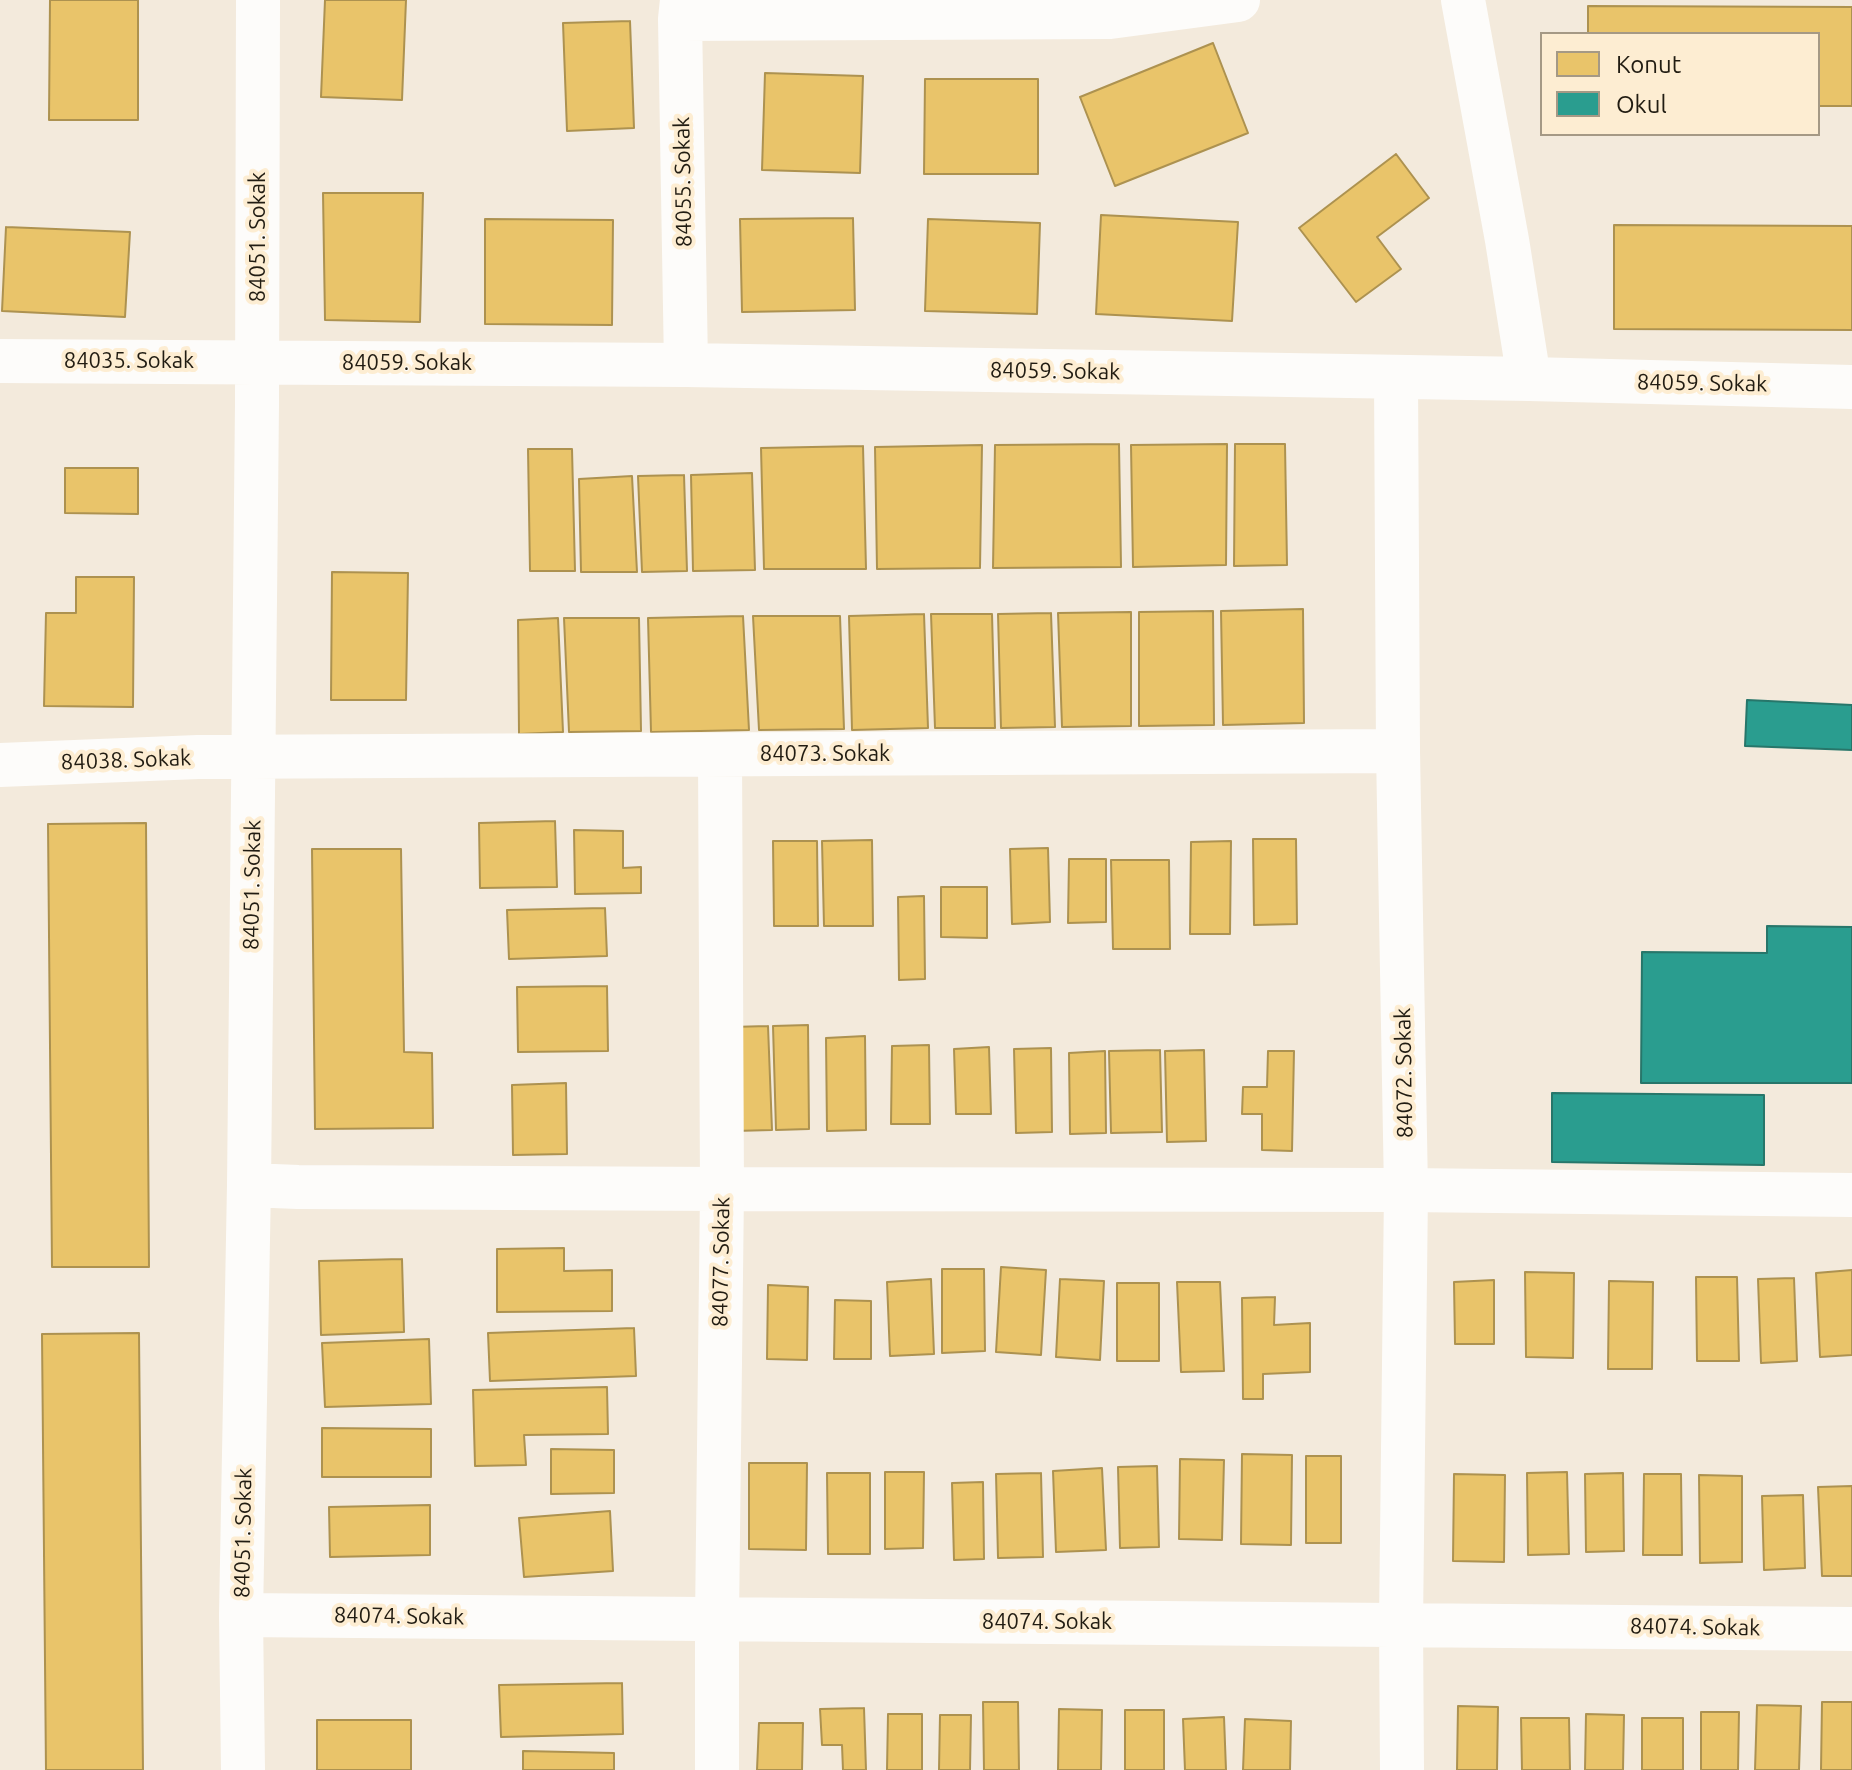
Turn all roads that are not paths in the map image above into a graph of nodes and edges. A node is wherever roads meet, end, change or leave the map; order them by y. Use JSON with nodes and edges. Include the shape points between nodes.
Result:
{"nodes":[{"id":1,"x":258,"y":0,"type":"edge"},
{"id":2,"x":1238,"y":0,"type":"edge"},
{"id":3,"x":1463,"y":0,"type":"edge"},
{"id":4,"x":681,"y":9,"type":"edge"},
{"id":5,"x":0,"y":361,"type":"edge"},
{"id":6,"x":257,"y":363,"type":"junction"},
{"id":7,"x":686,"y":365,"type":"junction"},
{"id":8,"x":1396,"y":377,"type":"junction"},
{"id":9,"x":1529,"y":379,"type":"junction"},
{"id":10,"x":1852,"y":387,"type":"edge"},
{"id":11,"x":1398,"y":751,"type":"junction"},
{"id":12,"x":720,"y":755,"type":"junction"},
{"id":13,"x":253,"y":756,"type":"junction"},
{"id":14,"x":0,"y":765,"type":"edge"},
{"id":15,"x":249,"y":1185,"type":"junction"},
{"id":16,"x":722,"y":1189,"type":"junction"},
{"id":17,"x":1406,"y":1190,"type":"junction"},
{"id":18,"x":1852,"y":1195,"type":"edge"},
{"id":19,"x":241,"y":1615,"type":"junction"},
{"id":20,"x":717,"y":1620,"type":"junction"},
{"id":21,"x":1401,"y":1624,"type":"junction"},
{"id":22,"x":1852,"y":1629,"type":"edge"},
{"id":23,"x":243,"y":1770,"type":"edge"},
{"id":24,"x":717,"y":1770,"type":"edge"},
{"id":25,"x":1402,"y":1770,"type":"edge"}],
"edges":[{"from":1,"to":6,"type":"street","name":"84051. Sokak"},
{"from":2,"to":4,"type":"street","via":[[1110,17]]},
{"from":3,"to":9,"type":"street"},
{"from":4,"to":7,"type":"street","name":"84055. Sokak"},
{"from":5,"to":6,"type":"street","name":"84035. Sokak"},
{"from":6,"to":7,"type":"street","name":"84059. Sokak"},
{"from":6,"to":13,"type":"street","name":"84051. Sokak"},
{"from":7,"to":8,"type":"street","name":"84059. Sokak"},
{"from":8,"to":9,"type":"street","name":"84059. Sokak"},
{"from":8,"to":11,"type":"street","name":"84072. Sokak"},
{"from":9,"to":10,"type":"street","name":"84059. Sokak"},
{"from":11,"to":12,"type":"street","name":"84073. Sokak"},
{"from":11,"to":17,"type":"street","name":"84072. Sokak"},
{"from":12,"to":13,"type":"street","name":"84073. Sokak"},
{"from":12,"to":16,"type":"street","name":"84077. Sokak"},
{"from":13,"to":14,"type":"street","name":"84038. Sokak"},
{"from":13,"to":15,"type":"street","name":"84051. Sokak"},
{"from":15,"to":16,"type":"street"},
{"from":15,"to":19,"type":"street","name":"84051. Sokak"},
{"from":16,"to":17,"type":"street"},
{"from":16,"to":20,"type":"street","name":"84077. Sokak"},
{"from":17,"to":18,"type":"street"},
{"from":17,"to":21,"type":"street","name":"84072. Sokak"},
{"from":19,"to":20,"type":"street","name":"84074. Sokak"},
{"from":19,"to":23,"type":"street","name":"84051. Sokak"},
{"from":20,"to":21,"type":"street","name":"84074. Sokak"},
{"from":20,"to":24,"type":"street","name":"84077. Sokak"},
{"from":21,"to":22,"type":"street","name":"84074. Sokak"},
{"from":21,"to":25,"type":"street","name":"84072. Sokak"}]}
